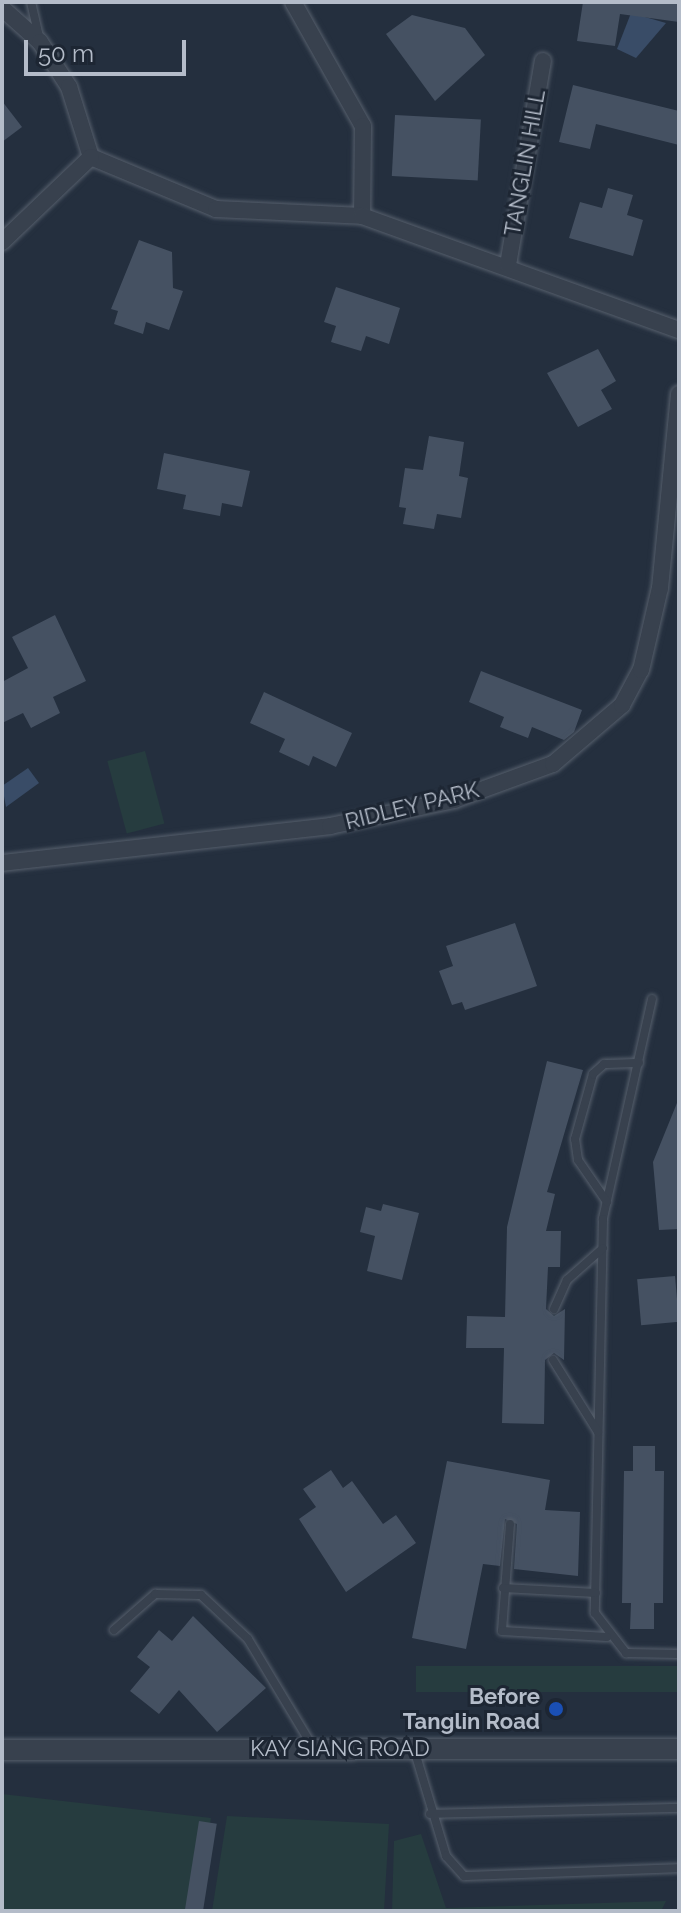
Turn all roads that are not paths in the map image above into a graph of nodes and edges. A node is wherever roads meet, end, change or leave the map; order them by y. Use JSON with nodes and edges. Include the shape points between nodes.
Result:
{"nodes":[{"id":1,"x":31,"y":2,"type":"edge"},
{"id":2,"x":293,"y":2,"type":"edge"},
{"id":3,"x":2,"y":8,"type":"edge"},
{"id":4,"x":40,"y":42,"type":"junction"},
{"id":5,"x":543,"y":61,"type":"dead end"},
{"id":6,"x":91,"y":157,"type":"junction"},
{"id":7,"x":362,"y":216,"type":"junction"},
{"id":8,"x":3,"y":238,"type":"edge"},
{"id":9,"x":508,"y":265,"type":"junction"},
{"id":10,"x":679,"y":330,"type":"edge"},
{"id":11,"x":679,"y":394,"type":"edge"},
{"id":12,"x":2,"y":863,"type":"edge"},
{"id":13,"x":652,"y":999,"type":"dead end"},
{"id":14,"x":639,"y":1063,"type":"junction"},
{"id":15,"x":607,"y":1202,"type":"junction"},
{"id":16,"x":603,"y":1248,"type":"junction"},
{"id":17,"x":554,"y":1309,"type":"dead end"},
{"id":18,"x":553,"y":1360,"type":"dead end"},
{"id":19,"x":599,"y":1433,"type":"junction"},
{"id":20,"x":510,"y":1524,"type":"dead end"},
{"id":21,"x":503,"y":1588,"type":"junction"},
{"id":22,"x":596,"y":1593,"type":"junction"},
{"id":23,"x":114,"y":1630,"type":"dead end"},
{"id":24,"x":607,"y":1637,"type":"junction"},
{"id":25,"x":679,"y":1654,"type":"edge"},
{"id":26,"x":414,"y":1749,"type":"junction"},
{"id":27,"x":679,"y":1749,"type":"edge"},
{"id":28,"x":2,"y":1750,"type":"edge"},
{"id":29,"x":315,"y":1750,"type":"junction"},
{"id":30,"x":679,"y":1808,"type":"edge"},
{"id":31,"x":430,"y":1814,"type":"junction"},
{"id":32,"x":679,"y":1868,"type":"edge"}],
"edges":[{"from":1,"to":4,"type":"lane"},
{"from":2,"to":7,"type":"street","via":[[363,126]]},
{"from":3,"to":4,"type":"street"},
{"from":4,"to":6,"type":"street","via":[[69,87]]},
{"from":5,"to":9,"type":"street","name":"TANGLIN HILL"},
{"from":6,"to":7,"type":"street","via":[[216,209]]},
{"from":6,"to":8,"type":"street"},
{"from":7,"to":9,"type":"street"},
{"from":9,"to":10,"type":"street"},
{"from":11,"to":12,"type":"street","name":"RIDLEY PARK","via":[[660,588],[641,670],[622,705],[553,764],[454,800],[330,826]]},
{"from":13,"to":14,"type":"lane"},
{"from":14,"to":15,"type":"lane"},
{"from":14,"to":15,"type":"lane","via":[[604,1064],[593,1074],[575,1139],[578,1160]]},
{"from":15,"to":16,"type":"lane"},
{"from":16,"to":17,"type":"lane","via":[[567,1280]]},
{"from":16,"to":19,"type":"lane"},
{"from":18,"to":19,"type":"lane","via":[[556,1376]]},
{"from":19,"to":22,"type":"lane"},
{"from":20,"to":21,"type":"lane"},
{"from":21,"to":22,"type":"lane"},
{"from":21,"to":24,"type":"lane","via":[[502,1631]]},
{"from":22,"to":24,"type":"lane"},
{"from":23,"to":29,"type":"lane","via":[[155,1594],[201,1595],[248,1639]]},
{"from":24,"to":25,"type":"lane","via":[[626,1653]]},
{"from":26,"to":27,"type":"street","name":"KAY SIANG ROAD"},
{"from":26,"to":29,"type":"street","name":"KAY SIANG ROAD"},
{"from":26,"to":31,"type":"lane"},
{"from":28,"to":29,"type":"street","name":"KAY SIANG ROAD"},
{"from":30,"to":31,"type":"lane"},
{"from":31,"to":32,"type":"lane","via":[[451,1867],[464,1876]]}]}
